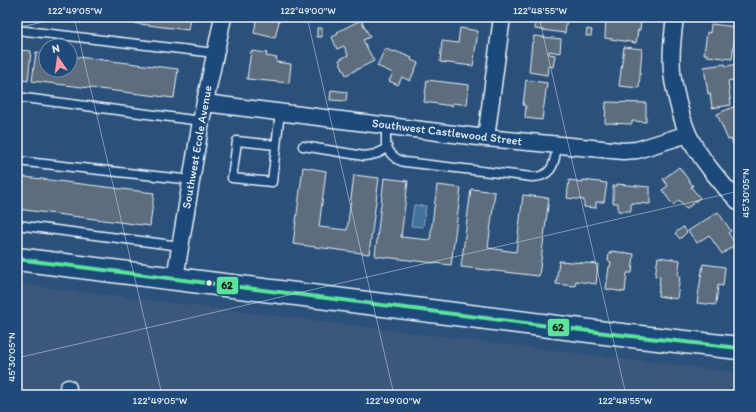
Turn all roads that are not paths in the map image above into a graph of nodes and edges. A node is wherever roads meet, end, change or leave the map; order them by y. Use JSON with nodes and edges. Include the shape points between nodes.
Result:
{"nodes":[{"id":1,"x":223,"y":17,"type":"edge"},
{"id":2,"x":502,"y":17,"type":"edge"},
{"id":3,"x":675,"y":17,"type":"edge"},
{"id":4,"x":17,"y":30,"type":"edge"},
{"id":5,"x":215,"y":53,"type":"junction"},
{"id":6,"x":17,"y":97,"type":"edge"},
{"id":7,"x":205,"y":103,"type":"junction"},
{"id":8,"x":280,"y":112,"type":"junction"},
{"id":9,"x":201,"y":121,"type":"junction"},
{"id":10,"x":386,"y":125,"type":"junction"},
{"id":11,"x":688,"y":134,"type":"junction"},
{"id":12,"x":486,"y":138,"type":"junction"},
{"id":13,"x":386,"y":144,"type":"junction"},
{"id":14,"x":276,"y":145,"type":"junction"},
{"id":15,"x":557,"y":145,"type":"junction"},
{"id":16,"x":303,"y":146,"type":"dead end"},
{"id":17,"x":17,"y":161,"type":"edge"},
{"id":18,"x":192,"y":180,"type":"junction"},
{"id":19,"x":739,"y":202,"type":"edge"},
{"id":20,"x":17,"y":225,"type":"edge"},
{"id":21,"x":180,"y":246,"type":"junction"},
{"id":22,"x":17,"y":259,"type":"edge"},
{"id":23,"x":175,"y":278,"type":"junction"},
{"id":24,"x":739,"y":348,"type":"edge"}],
"edges":[{"from":1,"to":5,"type":"street","name":"Southwest Ecole Avenue"},
{"from":2,"to":12,"type":"street"},
{"from":3,"to":11,"type":"street","via":[[672,73],[674,90]]},
{"from":4,"to":5,"type":"lane"},
{"from":5,"to":7,"type":"street","name":"Southwest Ecole Avenue"},
{"from":6,"to":9,"type":"lane"},
{"from":7,"to":8,"type":"street","name":"Southwest Castlewood Street"},
{"from":7,"to":9,"type":"street","name":"Southwest Ecole Avenue"},
{"from":8,"to":10,"type":"street","name":"Southwest Castlewood Street"},
{"from":8,"to":14,"type":"lane"},
{"from":9,"to":18,"type":"street","name":"Southwest Ecole Avenue"},
{"from":10,"to":12,"type":"street","name":"Southwest Castlewood Street"},
{"from":10,"to":13,"type":"lane"},
{"from":11,"to":15,"type":"street","name":"Southwest Castlewood Street","via":[[637,150]]},
{"from":11,"to":19,"type":"street","via":[[716,176]]},
{"from":12,"to":15,"type":"street","name":"Southwest Castlewood Street"},
{"from":13,"to":15,"type":"lane","via":[[390,153],[401,161],[532,177],[545,175],[550,170],[556,157]]},
{"from":13,"to":16,"type":"lane","via":[[386,148],[381,152],[364,156]]},
{"from":14,"to":14,"type":"lane","via":[[272,182],[232,178],[237,141]]},
{"from":17,"to":18,"type":"lane"},
{"from":18,"to":21,"type":"street","name":"Southwest Ecole Avenue"},
{"from":20,"to":21,"type":"lane"},
{"from":21,"to":23,"type":"street","name":"Southwest Ecole Avenue"},
{"from":22,"to":23,"type":"main road"},
{"from":23,"to":24,"type":"main road"}]}
